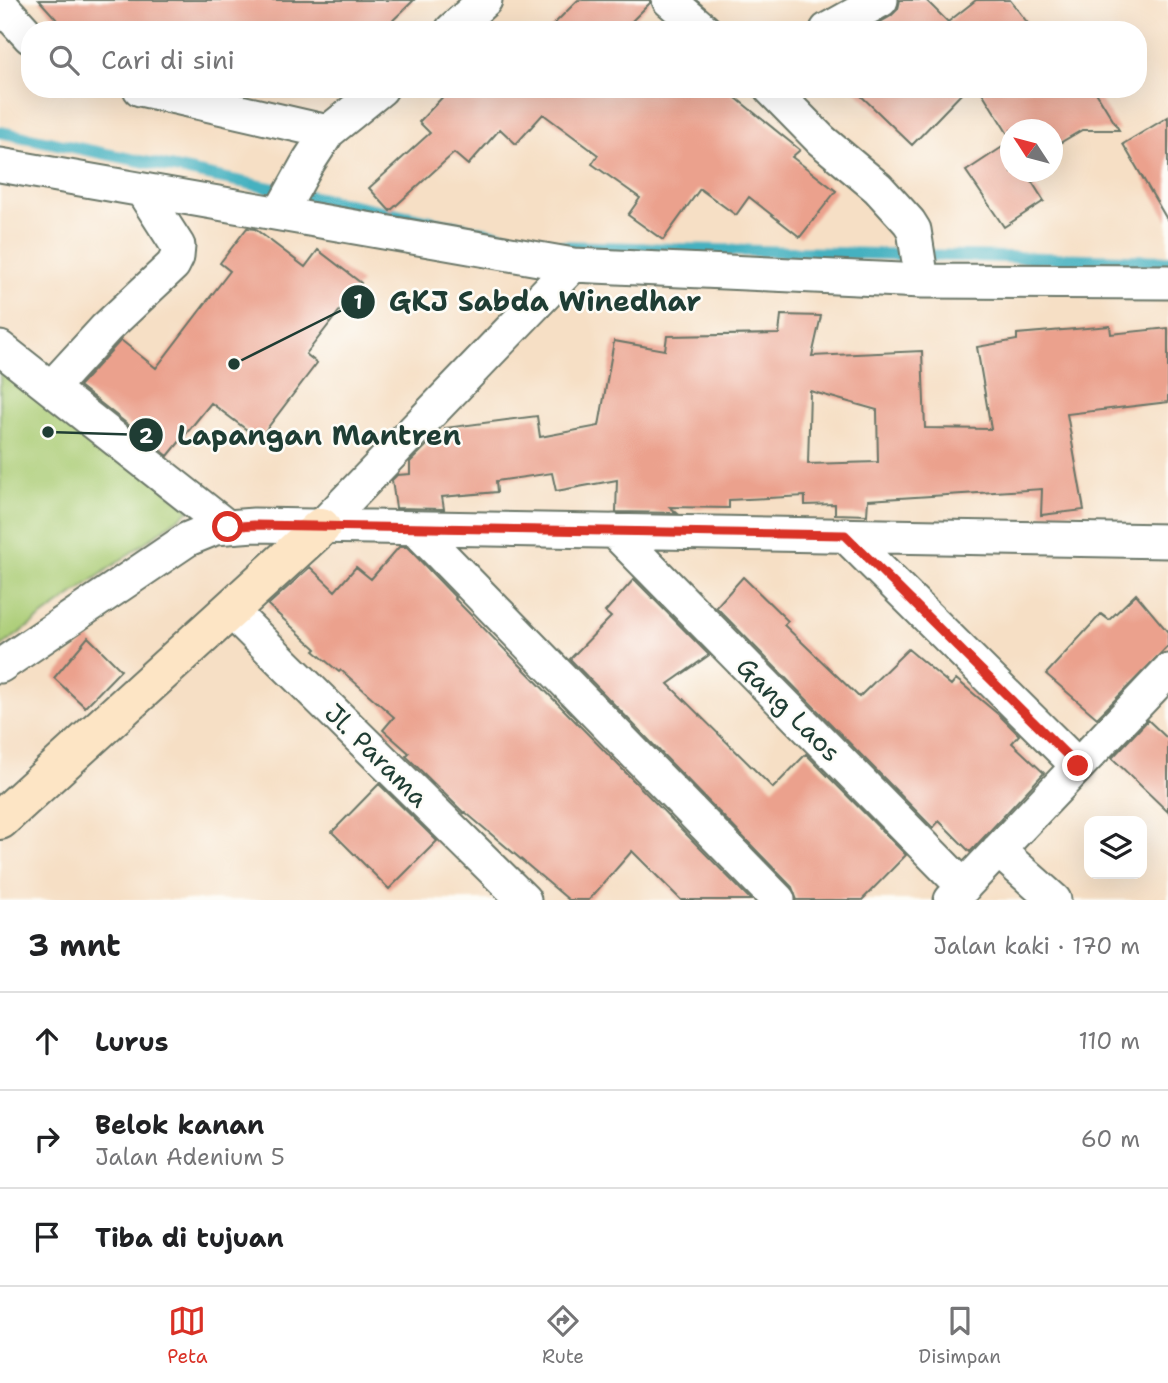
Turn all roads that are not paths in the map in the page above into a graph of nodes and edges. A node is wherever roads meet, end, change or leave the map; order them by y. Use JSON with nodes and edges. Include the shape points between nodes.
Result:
{"nodes":[{"id":1,"x":485,"y":0,"type":"edge"},
{"id":2,"x":669,"y":0,"type":"edge"},
{"id":3,"x":881,"y":0,"type":"edge"},
{"id":4,"x":0,"y":4,"type":"edge"},
{"id":5,"x":462,"y":21,"type":"edge"},
{"id":6,"x":694,"y":21,"type":"edge"},
{"id":7,"x":843,"y":21,"type":"edge"},
{"id":8,"x":21,"y":27,"type":"edge"},
{"id":9,"x":179,"y":98,"type":"edge"},
{"id":10,"x":370,"y":98,"type":"edge"},
{"id":11,"x":780,"y":98,"type":"edge"},
{"id":12,"x":328,"y":132,"type":"junction"},
{"id":13,"x":0,"y":165,"type":"edge"},
{"id":14,"x":142,"y":190,"type":"junction"},
{"id":15,"x":285,"y":206,"type":"junction"},
{"id":16,"x":918,"y":258,"type":"junction"},
{"id":17,"x":573,"y":265,"type":"junction"},
{"id":18,"x":1168,"y":282,"type":"edge"},
{"id":19,"x":0,"y":348,"type":"edge"},
{"id":20,"x":52,"y":387,"type":"junction"},
{"id":21,"x":228,"y":527,"type":"junction"},
{"id":22,"x":321,"y":527,"type":"junction"},
{"id":23,"x":417,"y":530,"type":"junction"},
{"id":24,"x":614,"y":531,"type":"junction"},
{"id":25,"x":845,"y":535,"type":"junction"},
{"id":26,"x":1168,"y":541,"type":"edge"},
{"id":27,"x":230,"y":610,"type":"junction"},
{"id":28,"x":0,"y":667,"type":"edge"},
{"id":29,"x":1168,"y":671,"type":"edge"},
{"id":30,"x":1078,"y":766,"type":"junction"},
{"id":31,"x":0,"y":820,"type":"edge"},
{"id":32,"x":999,"y":849,"type":"junction"},
{"id":33,"x":957,"y":893,"type":"edge"},
{"id":34,"x":524,"y":900,"type":"edge"},
{"id":35,"x":778,"y":900,"type":"edge"},
{"id":36,"x":1054,"y":900,"type":"edge"}],
"edges":[{"from":1,"to":5,"type":"street"},
{"from":2,"to":6,"type":"street"},
{"from":3,"to":7,"type":"street"},
{"from":4,"to":8,"type":"street"},
{"from":9,"to":12,"type":"street"},
{"from":10,"to":12,"type":"street"},
{"from":11,"to":16,"type":"street","via":[[903,213]]},
{"from":12,"to":15,"type":"street"},
{"from":13,"to":14,"type":"street"},
{"from":14,"to":15,"type":"street"},
{"from":14,"to":20,"type":"street","via":[[178,246],[177,257]]},
{"from":15,"to":17,"type":"street"},
{"from":16,"to":17,"type":"street"},
{"from":16,"to":18,"type":"street"},
{"from":17,"to":22,"type":"street"},
{"from":19,"to":20,"type":"street"},
{"from":20,"to":21,"type":"street"},
{"from":21,"to":22,"type":"street"},
{"from":21,"to":28,"type":"street","via":[[188,539]]},
{"from":22,"to":23,"type":"street"},
{"from":22,"to":27,"type":"street"},
{"from":23,"to":24,"type":"street"},
{"from":23,"to":35,"type":"street"},
{"from":24,"to":25,"type":"street"},
{"from":24,"to":33,"type":"street","name":"Gang Laos"},
{"from":25,"to":26,"type":"street"},
{"from":25,"to":30,"type":"street"},
{"from":27,"to":31,"type":"street"},
{"from":27,"to":34,"type":"street","name":"Jl. Parama"},
{"from":29,"to":30,"type":"street"},
{"from":30,"to":32,"type":"street"},
{"from":32,"to":33,"type":"street"},
{"from":32,"to":36,"type":"street"}]}
